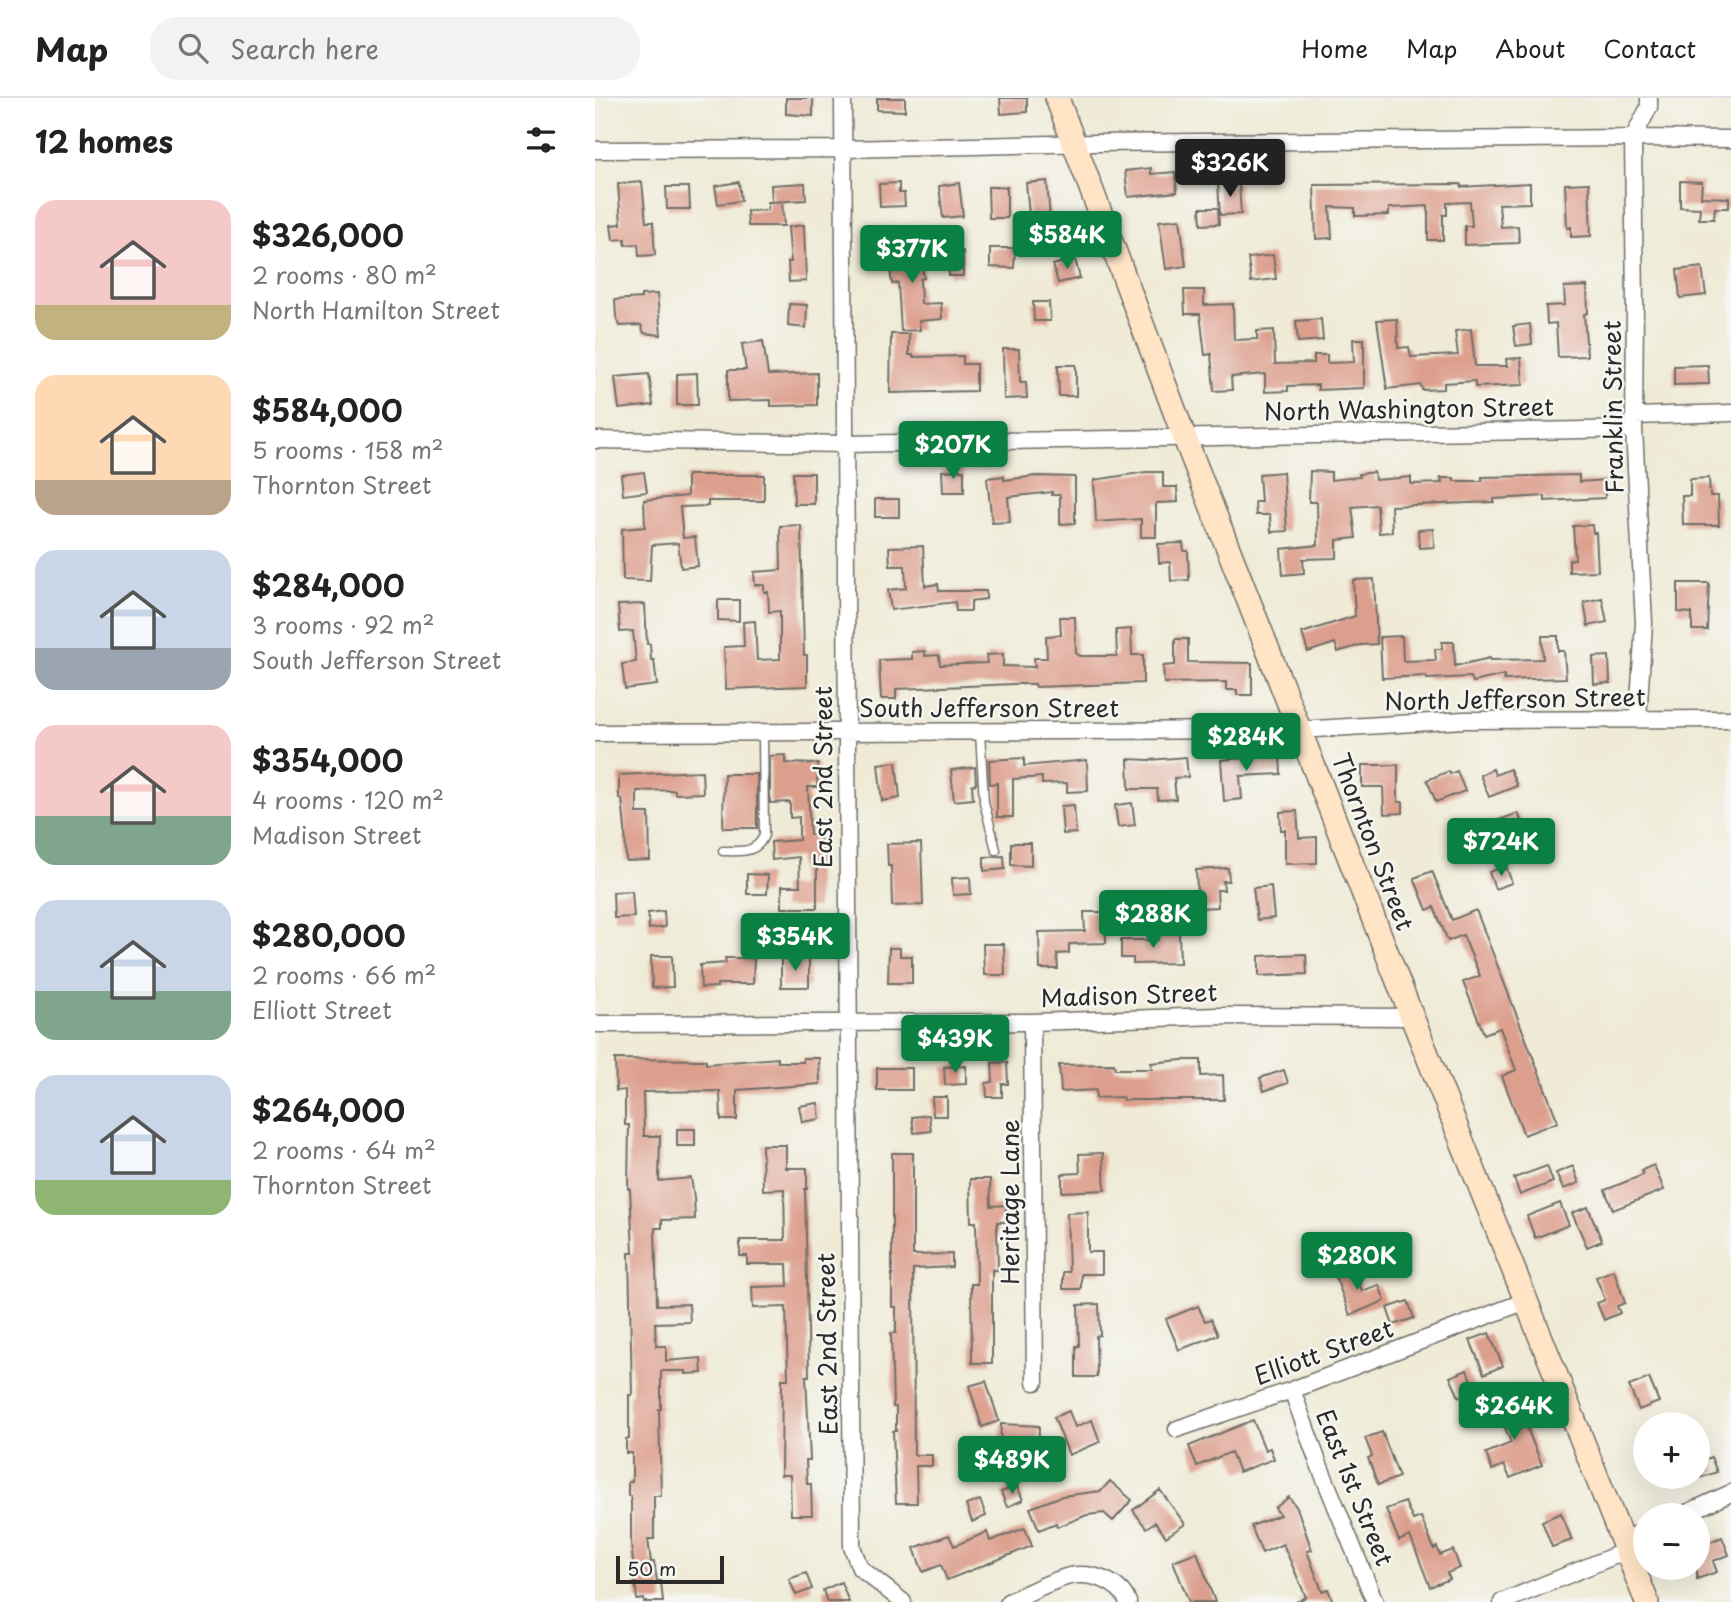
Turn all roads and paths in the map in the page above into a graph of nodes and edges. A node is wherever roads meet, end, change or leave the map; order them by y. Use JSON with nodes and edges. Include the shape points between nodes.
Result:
{"nodes":[{"id":1,"x":843,"y":98,"type":"edge"},
{"id":2,"x":1057,"y":98,"type":"edge"},
{"id":3,"x":1649,"y":98,"type":"edge"},
{"id":4,"x":1633,"y":138,"type":"junction"},
{"id":5,"x":1731,"y":139,"type":"edge"},
{"id":6,"x":1075,"y":144,"type":"junction"},
{"id":7,"x":844,"y":149,"type":"junction"},
{"id":8,"x":595,"y":150,"type":"edge"},
{"id":9,"x":1731,"y":414,"type":"edge"},
{"id":10,"x":1634,"y":422,"type":"junction"},
{"id":11,"x":1184,"y":436,"type":"junction"},
{"id":12,"x":595,"y":440,"type":"edge"},
{"id":13,"x":846,"y":444,"type":"junction"},
{"id":14,"x":1638,"y":719,"type":"junction"},
{"id":15,"x":1731,"y":719,"type":"edge"},
{"id":16,"x":1299,"y":730,"type":"junction"},
{"id":17,"x":847,"y":732,"type":"junction"},
{"id":18,"x":981,"y":732,"type":"junction"},
{"id":19,"x":595,"y":733,"type":"edge"},
{"id":20,"x":763,"y":733,"type":"junction"},
{"id":21,"x":996,"y":850,"type":"dead end"},
{"id":22,"x":723,"y":851,"type":"dead end"},
{"id":23,"x":1412,"y":1017,"type":"junction"},
{"id":24,"x":1032,"y":1022,"type":"junction"},
{"id":25,"x":848,"y":1023,"type":"junction"},
{"id":26,"x":595,"y":1024,"type":"edge"},
{"id":27,"x":1526,"y":1301,"type":"junction"},
{"id":28,"x":1035,"y":1382,"type":"dead end"},
{"id":29,"x":1292,"y":1390,"type":"junction"},
{"id":30,"x":1177,"y":1429,"type":"dead end"},
{"id":31,"x":1731,"y":1493,"type":"edge"},
{"id":32,"x":1709,"y":1503,"type":"edge"},
{"id":33,"x":1633,"y":1540,"type":"edge"},
{"id":34,"x":1624,"y":1546,"type":"junction"},
{"id":35,"x":903,"y":1602,"type":"edge"},
{"id":36,"x":1007,"y":1602,"type":"edge"},
{"id":37,"x":1128,"y":1602,"type":"edge"},
{"id":38,"x":1375,"y":1602,"type":"edge"},
{"id":39,"x":1502,"y":1602,"type":"edge"},
{"id":40,"x":1647,"y":1602,"type":"edge"}],
"edges":[{"from":1,"to":7,"type":"street","name":"East 2nd Street"},
{"from":2,"to":6,"type":"street","name":"Thornton Street"},
{"from":3,"to":4,"type":"street","name":"Franklin Street"},
{"from":4,"to":5,"type":"street"},
{"from":4,"to":6,"type":"street"},
{"from":4,"to":10,"type":"street","name":"Franklin Street"},
{"from":6,"to":7,"type":"street"},
{"from":6,"to":11,"type":"street","name":"Thornton Street"},
{"from":7,"to":8,"type":"street"},
{"from":7,"to":13,"type":"street","name":"East 2nd Street"},
{"from":9,"to":10,"type":"street","name":"North Washington Street"},
{"from":10,"to":11,"type":"street","name":"North Washington Street"},
{"from":10,"to":14,"type":"street","name":"Franklin Street","via":[[1644,622]]},
{"from":11,"to":13,"type":"street","name":"North Washington Street"},
{"from":11,"to":16,"type":"street","name":"Thornton Street"},
{"from":12,"to":13,"type":"street","name":"North Washington Street"},
{"from":13,"to":17,"type":"street","name":"East 2nd Street"},
{"from":14,"to":15,"type":"street","name":"North Jefferson Street"},
{"from":14,"to":16,"type":"street","name":"North Jefferson Street","via":[[1464,720]]},
{"from":16,"to":18,"type":"street","name":"South Jefferson Street"},
{"from":16,"to":23,"type":"street","name":"Thornton Street"},
{"from":17,"to":18,"type":"street","name":"South Jefferson Street"},
{"from":17,"to":20,"type":"street","name":"South Jefferson Street"},
{"from":17,"to":25,"type":"street","name":"East 2nd Street"},
{"from":18,"to":21,"type":"lane","via":[[984,802]]},
{"from":19,"to":20,"type":"street","name":"South Jefferson Street"},
{"from":20,"to":22,"type":"lane","via":[[761,844],[753,850]]},
{"from":23,"to":24,"type":"street","name":"Madison Street","via":[[1218,1016]]},
{"from":23,"to":27,"type":"street","name":"Thornton Street"},
{"from":24,"to":25,"type":"street","name":"Madison Street"},
{"from":24,"to":28,"type":"street","name":"Heritage Lane"},
{"from":25,"to":26,"type":"street","name":"Madison Street"},
{"from":25,"to":35,"type":"street","name":"East 2nd Street","via":[[852,1546],[860,1568]]},
{"from":27,"to":29,"type":"street","name":"Elliott Street"},
{"from":27,"to":34,"type":"street","name":"Thornton Street"},
{"from":29,"to":30,"type":"street","name":"Elliott Street"},
{"from":29,"to":38,"type":"street","name":"East 1st Street"},
{"from":31,"to":32,"type":"street"},
{"from":33,"to":34,"type":"street"},
{"from":34,"to":39,"type":"street"},
{"from":34,"to":40,"type":"street","name":"Thornton Street"},
{"from":36,"to":37,"type":"street","via":[[1071,1576],[1109,1581]]}]}
